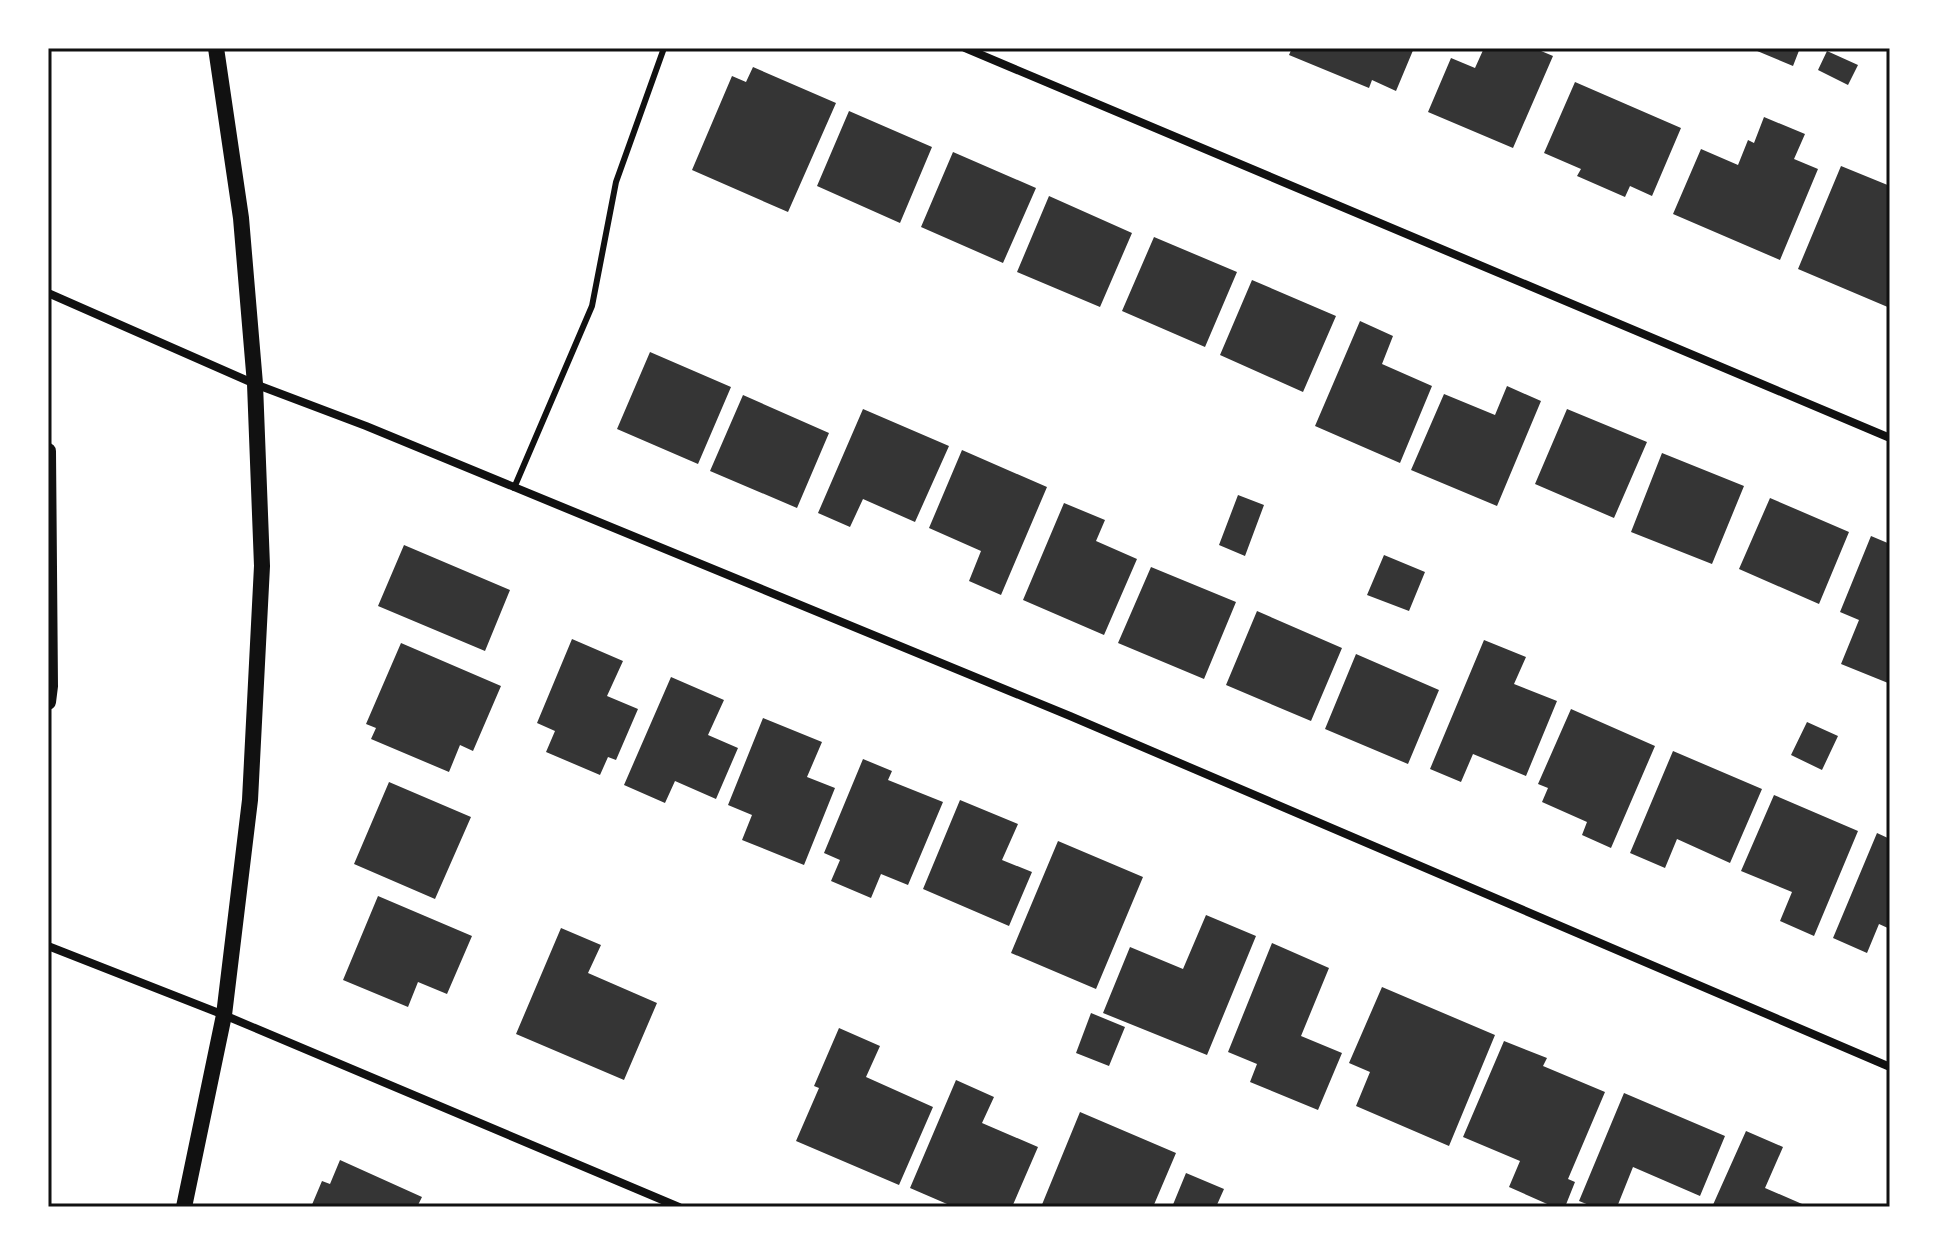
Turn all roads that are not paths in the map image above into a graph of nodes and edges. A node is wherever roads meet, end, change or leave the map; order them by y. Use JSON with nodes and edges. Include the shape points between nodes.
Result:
{"nodes":[{"id":1,"x":216,"y":48,"type":"edge"},
{"id":2,"x":664,"y":48,"type":"edge"},
{"id":3,"x":965,"y":48,"type":"edge"},
{"id":4,"x":48,"y":293,"type":"edge"},
{"id":5,"x":255,"y":384,"type":"junction"},
{"id":6,"x":1890,"y":438,"type":"edge"},
{"id":7,"x":48,"y":451,"type":"edge"},
{"id":8,"x":514,"y":488,"type":"junction"},
{"id":9,"x":48,"y":702,"type":"edge"},
{"id":10,"x":48,"y":946,"type":"edge"},
{"id":11,"x":224,"y":1015,"type":"junction"},
{"id":12,"x":1890,"y":1067,"type":"edge"},
{"id":13,"x":184,"y":1207,"type":"edge"},
{"id":14,"x":679,"y":1207,"type":"edge"}],
"edges":[{"from":1,"to":5,"type":"main road","via":[[241,218]]},
{"from":2,"to":8,"type":"lane","via":[[616,182],[592,306]]},
{"from":3,"to":6,"type":"street"},
{"from":4,"to":5,"type":"street"},
{"from":5,"to":8,"type":"street"},
{"from":5,"to":11,"type":"main road","via":[[262,566],[250,800]]},
{"from":7,"to":9,"type":"main road"},
{"from":8,"to":12,"type":"street","via":[[1070,716]]},
{"from":10,"to":11,"type":"street"},
{"from":11,"to":13,"type":"main road"},
{"from":11,"to":14,"type":"street"}]}
